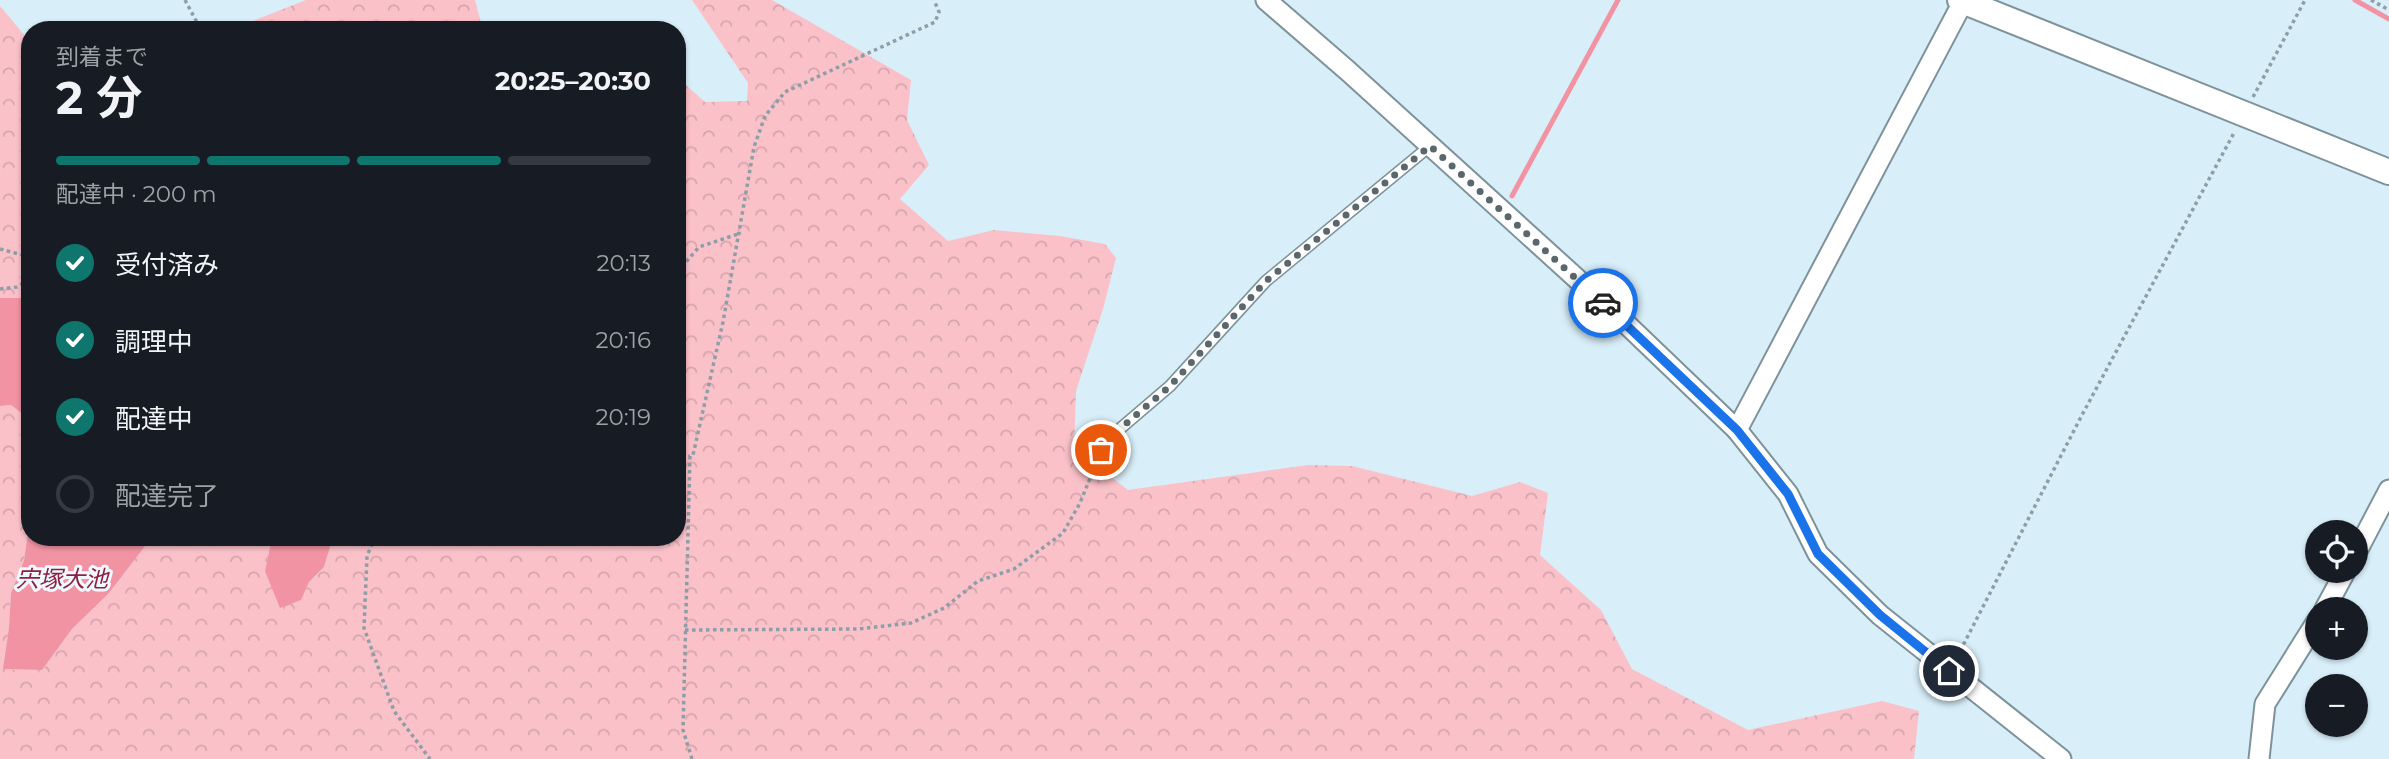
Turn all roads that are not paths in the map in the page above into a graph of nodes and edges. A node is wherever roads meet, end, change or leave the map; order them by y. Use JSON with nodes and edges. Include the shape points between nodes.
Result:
{"nodes":[{"id":1,"x":1266,"y":0,"type":"edge"},
{"id":2,"x":1962,"y":1,"type":"edge"},
{"id":3,"x":1430,"y":146,"type":"junction"},
{"id":4,"x":2389,"y":172,"type":"edge"},
{"id":5,"x":1737,"y":430,"type":"junction"},
{"id":6,"x":1101,"y":450,"type":"road end"},
{"id":7,"x":2389,"y":490,"type":"edge"},
{"id":8,"x":2368,"y":530,"type":"edge"},
{"id":9,"x":2305,"y":640,"type":"edge"},
{"id":10,"x":2061,"y":759,"type":"edge"},
{"id":11,"x":2259,"y":759,"type":"edge"}],
"edges":[{"from":1,"to":3,"type":"street"},
{"from":2,"to":4,"type":"street"},
{"from":2,"to":5,"type":"street"},
{"from":3,"to":5,"type":"street"},
{"from":3,"to":6,"type":"lane","via":[[1266,281],[1170,386]]},
{"from":5,"to":10,"type":"street","via":[[1788,494],[1818,554],[1880,615]]},
{"from":7,"to":8,"type":"street"},
{"from":9,"to":11,"type":"street","via":[[2264,704]]}]}
